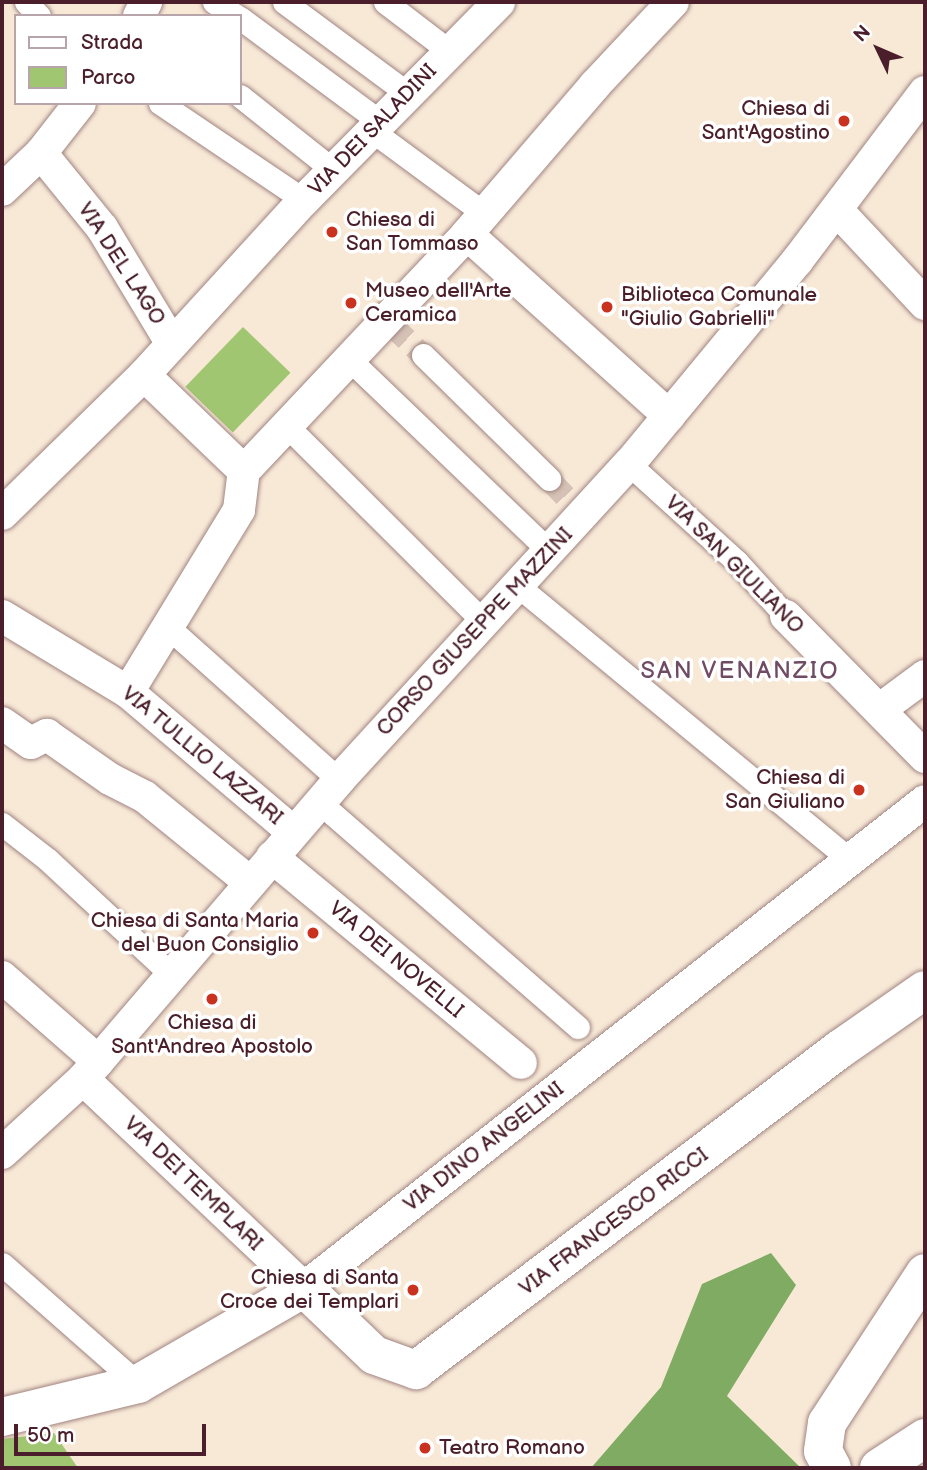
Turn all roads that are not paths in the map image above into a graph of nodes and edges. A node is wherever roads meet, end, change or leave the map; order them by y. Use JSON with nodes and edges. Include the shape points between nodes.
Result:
{"nodes":[{"id":1,"x":214,"y":2,"type":"edge"},
{"id":2,"x":284,"y":2,"type":"edge"},
{"id":3,"x":385,"y":2,"type":"edge"},
{"id":4,"x":673,"y":2,"type":"edge"},
{"id":5,"x":487,"y":6,"type":"edge"},
{"id":6,"x":233,"y":14,"type":"edge"},
{"id":7,"x":242,"y":20,"type":"edge"},
{"id":8,"x":449,"y":51,"type":"junction"},
{"id":9,"x":925,"y":92,"type":"edge"},
{"id":10,"x":407,"y":93,"type":"junction"},
{"id":11,"x":242,"y":98,"type":"edge"},
{"id":12,"x":78,"y":105,"type":"edge"},
{"id":13,"x":163,"y":105,"type":"edge"},
{"id":14,"x":375,"y":126,"type":"junction"},
{"id":15,"x":41,"y":153,"type":"junction"},
{"id":16,"x":333,"y":170,"type":"junction"},
{"id":17,"x":2,"y":190,"type":"edge"},
{"id":18,"x":304,"y":200,"type":"junction"},
{"id":19,"x":837,"y":210,"type":"junction"},
{"id":20,"x":476,"y":224,"type":"junction"},
{"id":21,"x":925,"y":304,"type":"edge"},
{"id":22,"x":172,"y":344,"type":"junction"},
{"id":23,"x":423,"y":355,"type":"tunnel mouth"},
{"id":24,"x":352,"y":358,"type":"junction"},
{"id":25,"x":144,"y":375,"type":"junction"},
{"id":26,"x":669,"y":416,"type":"junction"},
{"id":27,"x":287,"y":426,"type":"junction"},
{"id":28,"x":629,"y":464,"type":"junction"},
{"id":29,"x":244,"y":471,"type":"junction"},
{"id":30,"x":549,"y":479,"type":"tunnel mouth"},
{"id":31,"x":2,"y":514,"type":"edge"},
{"id":32,"x":550,"y":552,"type":"junction"},
{"id":33,"x":518,"y":586,"type":"junction"},
{"id":34,"x":2,"y":615,"type":"edge"},
{"id":35,"x":786,"y":616,"type":"joint"},
{"id":36,"x":485,"y":623,"type":"junction"},
{"id":37,"x":167,"y":627,"type":"junction"},
{"id":38,"x":925,"y":676,"type":"edge"},
{"id":39,"x":128,"y":692,"type":"junction"},
{"id":40,"x":879,"y":710,"type":"junction"},
{"id":41,"x":2,"y":723,"type":"edge"},
{"id":42,"x":925,"y":757,"type":"edge"},
{"id":43,"x":329,"y":791,"type":"junction"},
{"id":44,"x":925,"y":801,"type":"edge"},
{"id":45,"x":2,"y":824,"type":"edge"},
{"id":46,"x":293,"y":832,"type":"junction"},
{"id":47,"x":272,"y":857,"type":"junction"},
{"id":48,"x":850,"y":860,"type":"junction"},
{"id":49,"x":251,"y":883,"type":"junction"},
{"id":50,"x":172,"y":975,"type":"junction"},
{"id":51,"x":2,"y":977,"type":"edge"},
{"id":52,"x":925,"y":989,"type":"edge"},
{"id":53,"x":578,"y":1027,"type":"dead end"},
{"id":54,"x":521,"y":1063,"type":"dead end"},
{"id":55,"x":90,"y":1070,"type":"junction"},
{"id":56,"x":2,"y":1153,"type":"edge"},
{"id":57,"x":2,"y":1264,"type":"edge"},
{"id":58,"x":925,"y":1273,"type":"edge"},
{"id":59,"x":304,"y":1289,"type":"junction"},
{"id":60,"x":138,"y":1384,"type":"junction"},
{"id":61,"x":2,"y":1417,"type":"edge"},
{"id":62,"x":925,"y":1438,"type":"edge"},
{"id":63,"x":832,"y":1468,"type":"edge"},
{"id":64,"x":879,"y":1468,"type":"edge"}],
"edges":[{"from":1,"to":6,"type":"street"},
{"from":2,"to":10,"type":"street"},
{"from":3,"to":8,"type":"street"},
{"from":4,"to":20,"type":"street"},
{"from":5,"to":8,"type":"street","name":"VIA DEI SALADINI"},
{"from":7,"to":14,"type":"street"},
{"from":8,"to":10,"type":"street","name":"VIA DEI SALADINI"},
{"from":9,"to":19,"type":"street","name":"CORSO GIUSEPPE MAZZINI"},
{"from":10,"to":14,"type":"street","name":"VIA DEI SALADINI"},
{"from":11,"to":16,"type":"street"},
{"from":12,"to":15,"type":"street"},
{"from":13,"to":18,"type":"street"},
{"from":14,"to":16,"type":"street","name":"VIA DEI SALADINI"},
{"from":14,"to":20,"type":"street"},
{"from":15,"to":17,"type":"street"},
{"from":15,"to":22,"type":"street","name":"VIA DEL LAGO","via":[[102,228]]},
{"from":16,"to":18,"type":"street","name":"VIA DEI SALADINI"},
{"from":18,"to":22,"type":"street","name":"VIA DEI SALADINI"},
{"from":19,"to":21,"type":"street"},
{"from":19,"to":26,"type":"street","name":"CORSO GIUSEPPE MAZZINI"},
{"from":20,"to":24,"type":"street"},
{"from":20,"to":26,"type":"street"},
{"from":22,"to":25,"type":"street","name":"VIA DEI SALADINI"},
{"from":23,"to":30,"type":"street"},
{"from":24,"to":27,"type":"street"},
{"from":24,"to":32,"type":"street"},
{"from":25,"to":29,"type":"street"},
{"from":25,"to":31,"type":"street","name":"VIA DEI SALADINI"},
{"from":26,"to":28,"type":"street","name":"CORSO GIUSEPPE MAZZINI"},
{"from":27,"to":29,"type":"street"},
{"from":27,"to":36,"type":"street"},
{"from":28,"to":32,"type":"street","name":"CORSO GIUSEPPE MAZZINI","via":[[579,510]]},
{"from":28,"to":35,"type":"street","name":"VIA SAN GIULIANO","via":[[737,562]]},
{"from":29,"to":37,"type":"street","via":[[239,510]]},
{"from":32,"to":33,"type":"street","name":"CORSO GIUSEPPE MAZZINI"},
{"from":33,"to":36,"type":"street","name":"CORSO GIUSEPPE MAZZINI"},
{"from":33,"to":48,"type":"street"},
{"from":34,"to":39,"type":"street","name":"VIA TULLIO LAZZARI"},
{"from":35,"to":40,"type":"street","name":"VIA SAN GIULIANO"},
{"from":36,"to":43,"type":"street","name":"CORSO GIUSEPPE MAZZINI"},
{"from":37,"to":39,"type":"street"},
{"from":37,"to":43,"type":"street"},
{"from":38,"to":40,"type":"street"},
{"from":39,"to":46,"type":"street","name":"VIA TULLIO LAZZARI"},
{"from":40,"to":42,"type":"street","name":"VIA SAN GIULIANO"},
{"from":41,"to":49,"type":"street","via":[[31,743],[47,735],[145,797]]},
{"from":43,"to":46,"type":"street","name":"CORSO GIUSEPPE MAZZINI"},
{"from":43,"to":53,"type":"street"},
{"from":44,"to":48,"type":"street","name":"VIA DINO ANGELINI"},
{"from":45,"to":50,"type":"street","via":[[47,859]]},
{"from":46,"to":47,"type":"street","name":"CORSO GIUSEPPE MAZZINI"},
{"from":47,"to":49,"type":"street","name":"CORSO GIUSEPPE MAZZINI"},
{"from":47,"to":54,"type":"street","name":"VIA DEI NOVELLI"},
{"from":48,"to":59,"type":"street","name":"VIA DINO ANGELINI"},
{"from":49,"to":50,"type":"street","name":"CORSO GIUSEPPE MAZZINI"},
{"from":50,"to":55,"type":"street","name":"CORSO GIUSEPPE MAZZINI"},
{"from":51,"to":55,"type":"street","name":"VIA DEI TEMPLARI"},
{"from":52,"to":59,"type":"street","name":"VIA FRANCESCO RICCI","via":[[416,1370],[374,1355]]},
{"from":55,"to":56,"type":"street","name":"CORSO GIUSEPPE MAZZINI"},
{"from":55,"to":59,"type":"street","name":"VIA DEI TEMPLARI"},
{"from":57,"to":60,"type":"street"},
{"from":58,"to":63,"type":"street","via":[[827,1423],[823,1451]]},
{"from":59,"to":60,"type":"street","name":"VIA DINO ANGELINI"},
{"from":60,"to":61,"type":"street","name":"VIA DINO ANGELINI"},
{"from":62,"to":64,"type":"street"}]}
